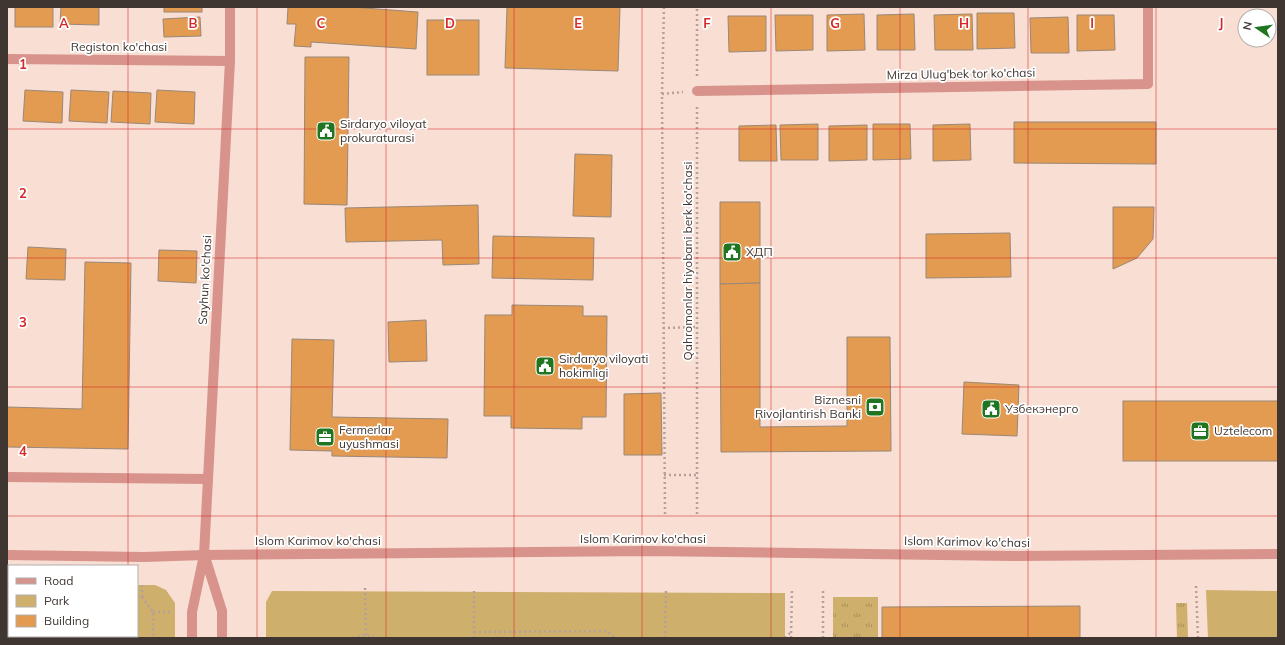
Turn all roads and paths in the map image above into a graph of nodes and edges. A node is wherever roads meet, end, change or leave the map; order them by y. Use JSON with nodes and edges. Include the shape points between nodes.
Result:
{"nodes":[{"id":1,"x":230,"y":7,"type":"edge"},
{"id":2,"x":664,"y":7,"type":"edge"},
{"id":3,"x":697,"y":7,"type":"edge"},
{"id":4,"x":1148,"y":7,"type":"edge"},
{"id":5,"x":7,"y":59,"type":"edge"},
{"id":6,"x":230,"y":61,"type":"junction"},
{"id":7,"x":697,"y":91,"type":"junction"},
{"id":8,"x":662,"y":94,"type":"junction"},
{"id":9,"x":697,"y":327,"type":"junction"},
{"id":10,"x":663,"y":328,"type":"junction"},
{"id":11,"x":664,"y":475,"type":"junction"},
{"id":12,"x":697,"y":475,"type":"junction"},
{"id":13,"x":7,"y":477,"type":"edge"},
{"id":14,"x":208,"y":479,"type":"junction"},
{"id":15,"x":697,"y":514,"type":"dead end"},
{"id":16,"x":665,"y":515,"type":"dead end"},
{"id":17,"x":1278,"y":554,"type":"edge"},
{"id":18,"x":7,"y":555,"type":"edge"},
{"id":19,"x":204,"y":555,"type":"junction"},
{"id":20,"x":142,"y":585,"type":"dead end"},
{"id":21,"x":1196,"y":586,"type":"dead end"},
{"id":22,"x":365,"y":588,"type":"dead end"},
{"id":23,"x":474,"y":588,"type":"dead end"},
{"id":24,"x":666,"y":588,"type":"dead end"},
{"id":25,"x":792,"y":588,"type":"dead end"},
{"id":26,"x":823,"y":588,"type":"dead end"},
{"id":27,"x":138,"y":597,"type":"edge"},
{"id":28,"x":142,"y":597,"type":"junction"},
{"id":29,"x":153,"y":612,"type":"junction"},
{"id":30,"x":170,"y":612,"type":"dead end"},
{"id":31,"x":474,"y":632,"type":"junction"},
{"id":32,"x":791,"y":632,"type":"junction"},
{"id":33,"x":366,"y":635,"type":"junction"},
{"id":34,"x":153,"y":638,"type":"edge"},
{"id":35,"x":192,"y":638,"type":"edge"},
{"id":36,"x":222,"y":638,"type":"edge"},
{"id":37,"x":353,"y":638,"type":"edge"},
{"id":38,"x":378,"y":638,"type":"edge"},
{"id":39,"x":474,"y":638,"type":"edge"},
{"id":40,"x":615,"y":638,"type":"edge"},
{"id":41,"x":665,"y":638,"type":"edge"},
{"id":42,"x":785,"y":638,"type":"edge"},
{"id":43,"x":791,"y":638,"type":"edge"},
{"id":44,"x":823,"y":638,"type":"edge"},
{"id":45,"x":1198,"y":638,"type":"edge"}],
"edges":[{"from":1,"to":6,"type":"street","name":"Sayhun ko'chasi"},
{"from":2,"to":8,"type":"path"},
{"from":3,"to":7,"type":"path","name":"Qahromonlar hiyobani berk ko'chasi"},
{"from":4,"to":7,"type":"street","name":"Mirza Ulug'bek tor ko'chasi","via":[[1148,84]]},
{"from":5,"to":6,"type":"street","name":"Registon ko'chasi"},
{"from":6,"to":14,"type":"street","name":"Sayhun ko'chasi"},
{"from":7,"to":8,"type":"path"},
{"from":7,"to":9,"type":"path","name":"Qahromonlar hiyobani berk ko'chasi"},
{"from":8,"to":10,"type":"path"},
{"from":9,"to":10,"type":"path"},
{"from":9,"to":12,"type":"path","name":"Qahromonlar hiyobani berk ko'chasi"},
{"from":10,"to":11,"type":"path"},
{"from":11,"to":12,"type":"path"},
{"from":11,"to":16,"type":"path"},
{"from":12,"to":15,"type":"path","name":"Qahromonlar hiyobani berk ko'chasi"},
{"from":13,"to":14,"type":"street"},
{"from":14,"to":19,"type":"street","name":"Sayhun ko'chasi"},
{"from":17,"to":19,"type":"street","name":"Islom Karimov ko'chasi","via":[[1012,556],[648,551]]},
{"from":18,"to":19,"type":"street","name":"Islom Karimov ko'chasi"},
{"from":19,"to":35,"type":"street","name":"Sayhun ko'chasi","via":[[192,612]]},
{"from":19,"to":36,"type":"street","name":"Sayhun ko'chasi","via":[[222,611]]},
{"from":20,"to":28,"type":"path"},
{"from":21,"to":45,"type":"path"},
{"from":22,"to":33,"type":"path"},
{"from":23,"to":31,"type":"path"},
{"from":24,"to":41,"type":"path"},
{"from":25,"to":32,"type":"path"},
{"from":26,"to":44,"type":"path"},
{"from":27,"to":28,"type":"path"},
{"from":28,"to":29,"type":"path"},
{"from":29,"to":30,"type":"path"},
{"from":29,"to":34,"type":"path"},
{"from":31,"to":39,"type":"path"},
{"from":31,"to":40,"type":"path","via":[[607,631]]},
{"from":32,"to":42,"type":"path"},
{"from":32,"to":43,"type":"path"},
{"from":33,"to":37,"type":"path"},
{"from":33,"to":38,"type":"path"}]}
